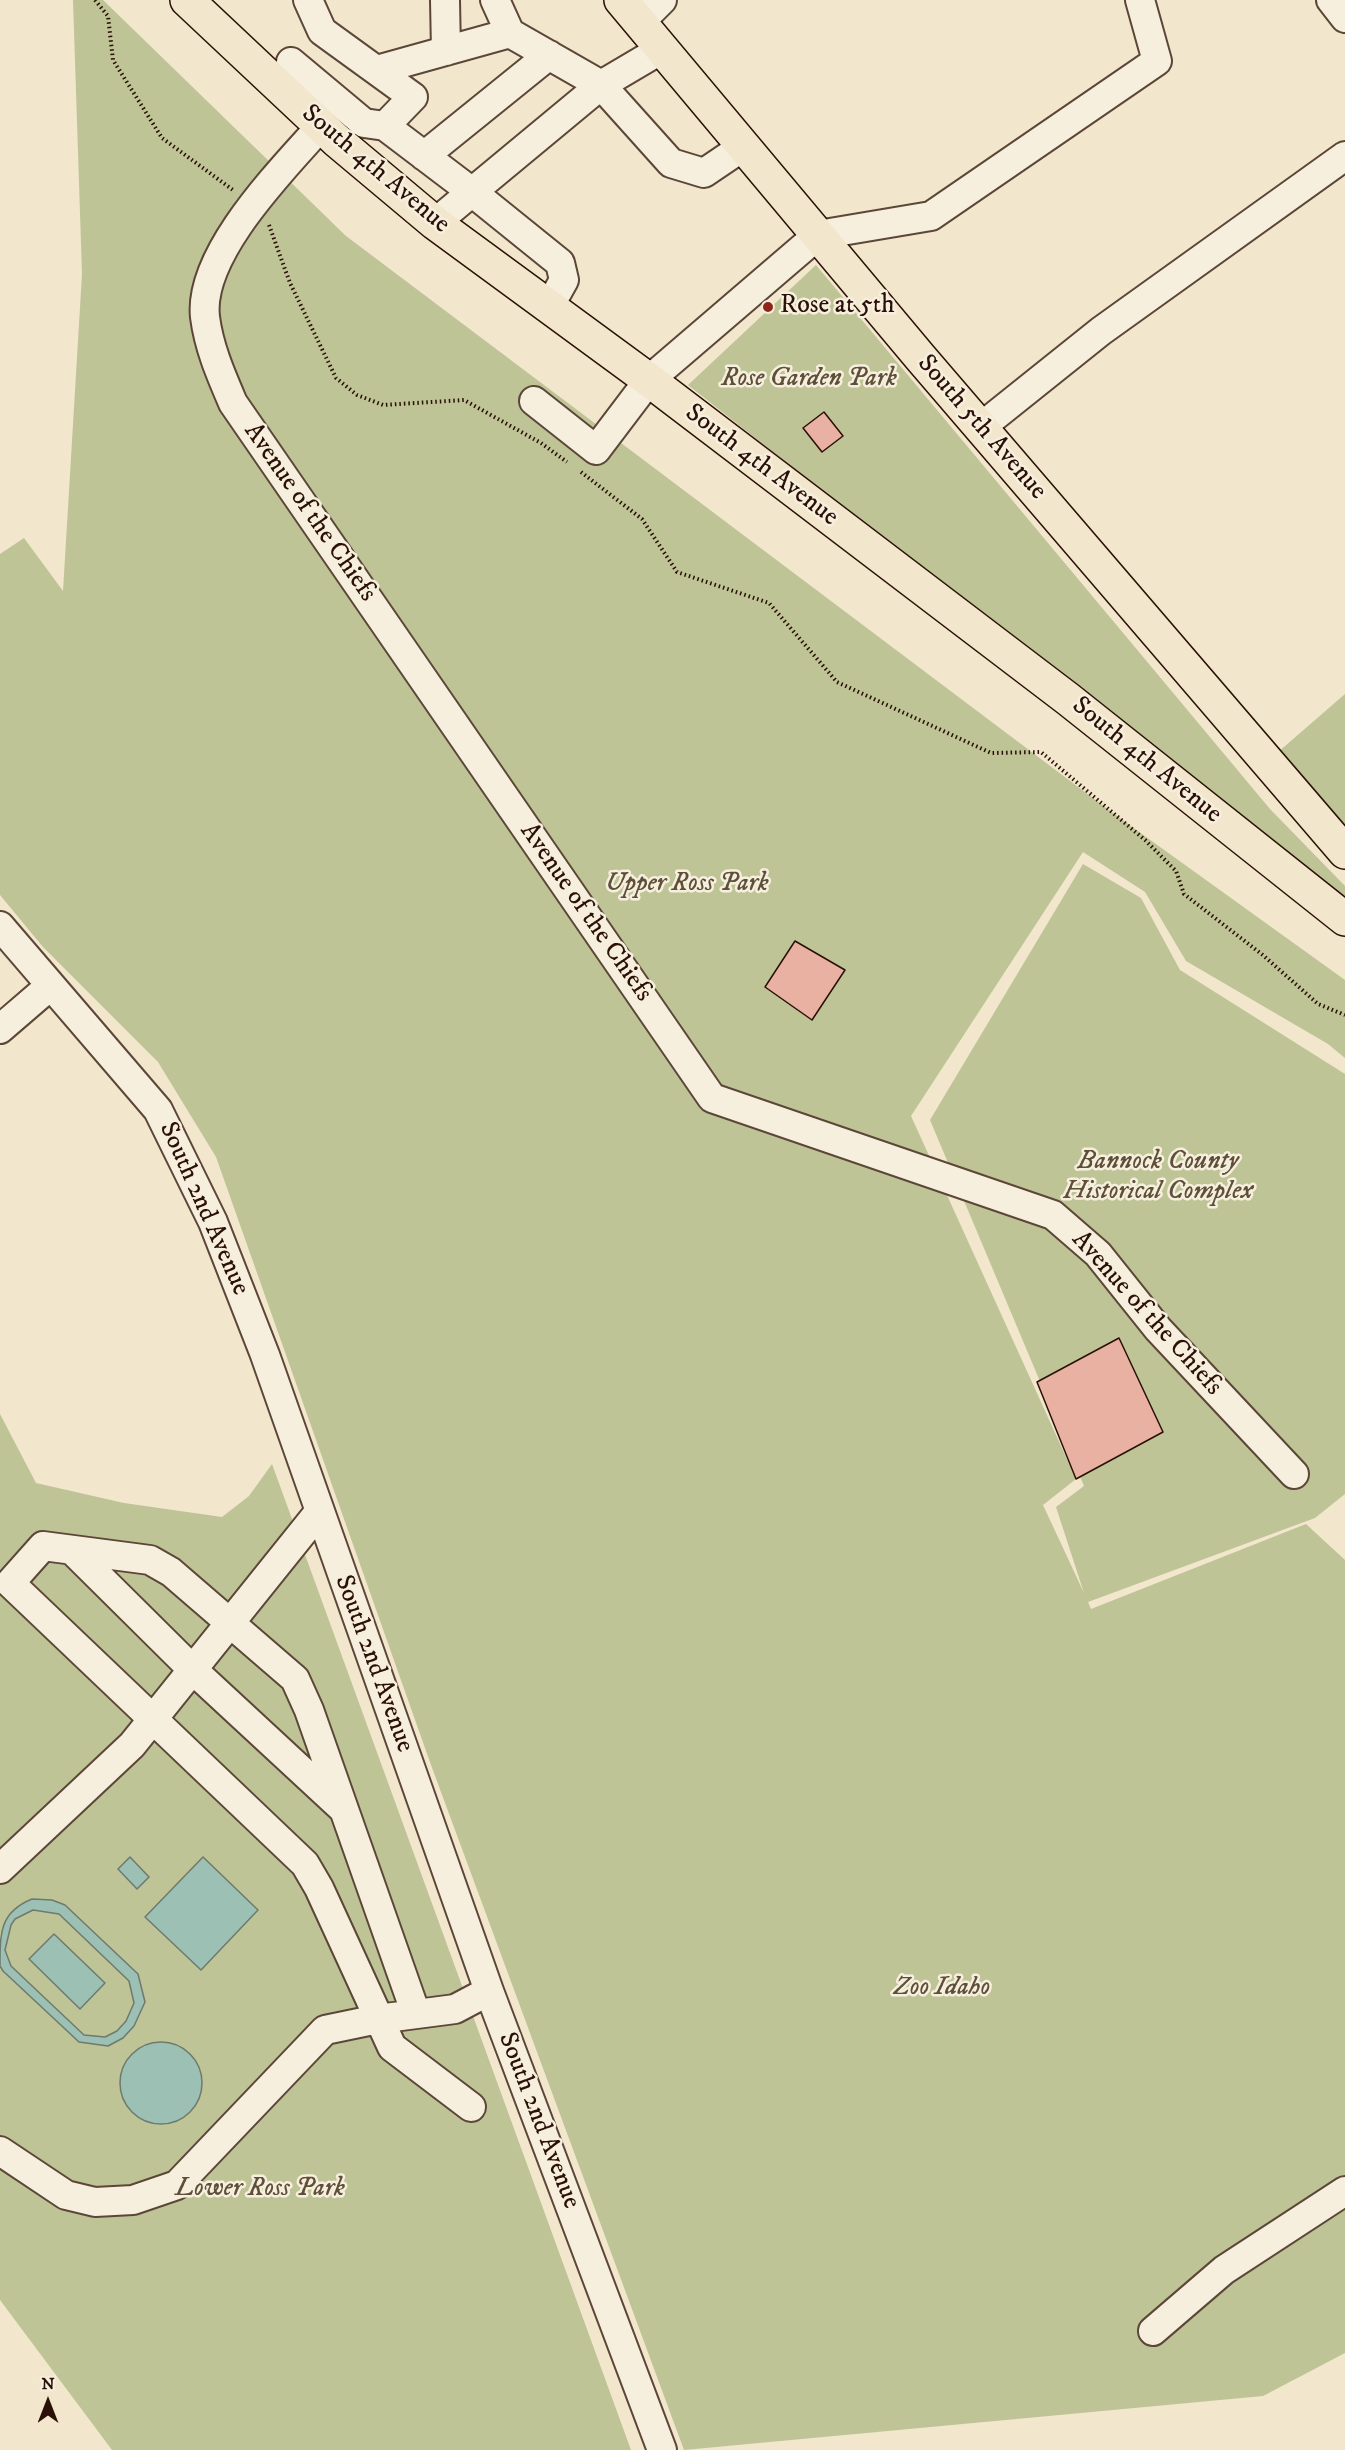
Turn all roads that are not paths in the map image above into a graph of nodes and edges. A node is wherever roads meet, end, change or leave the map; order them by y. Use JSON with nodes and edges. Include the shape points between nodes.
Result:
{"nodes":[{"id":1,"x":187,"y":0,"type":"edge"},
{"id":2,"x":308,"y":0,"type":"edge"},
{"id":3,"x":444,"y":0,"type":"edge"},
{"id":4,"x":495,"y":0,"type":"edge"},
{"id":5,"x":1140,"y":0,"type":"edge"},
{"id":6,"x":1330,"y":0,"type":"edge"},
{"id":7,"x":641,"y":7,"type":"edge"},
{"id":8,"x":1345,"y":18,"type":"edge"},
{"id":9,"x":322,"y":31,"type":"junction"},
{"id":10,"x":510,"y":33,"type":"junction"},
{"id":11,"x":662,"y":49,"type":"junction"},
{"id":12,"x":446,"y":51,"type":"junction"},
{"id":13,"x":549,"y":55,"type":"junction"},
{"id":14,"x":281,"y":70,"type":"junction"},
{"id":15,"x":376,"y":70,"type":"junction"},
{"id":16,"x":601,"y":85,"type":"junction"},
{"id":17,"x":321,"y":126,"type":"junction"},
{"id":18,"x":385,"y":126,"type":"junction"},
{"id":19,"x":744,"y":146,"type":"junction"},
{"id":20,"x":424,"y":156,"type":"junction"},
{"id":21,"x":1345,"y":156,"type":"edge"},
{"id":22,"x":472,"y":192,"type":"junction"},
{"id":23,"x":435,"y":223,"type":"junction"},
{"id":24,"x":818,"y":235,"type":"junction"},
{"id":25,"x":549,"y":307,"type":"junction"},
{"id":26,"x":649,"y":380,"type":"junction"},
{"id":27,"x":534,"y":401,"type":"dead end"},
{"id":28,"x":981,"y":427,"type":"junction"},
{"id":29,"x":1345,"y":852,"type":"edge"},
{"id":30,"x":1345,"y":919,"type":"edge"},
{"id":31,"x":0,"y":926,"type":"edge"},
{"id":32,"x":50,"y":986,"type":"junction"},
{"id":33,"x":0,"y":1029,"type":"edge"},
{"id":34,"x":1294,"y":1474,"type":"dead end"},
{"id":35,"x":319,"y":1512,"type":"junction"},
{"id":36,"x":72,"y":1550,"type":"junction"},
{"id":37,"x":232,"y":1622,"type":"junction"},
{"id":38,"x":193,"y":1670,"type":"junction"},
{"id":39,"x":153,"y":1719,"type":"junction"},
{"id":40,"x":344,"y":1809,"type":"junction"},
{"id":41,"x":0,"y":1869,"type":"edge"},
{"id":42,"x":489,"y":1991,"type":"junction"},
{"id":43,"x":416,"y":2014,"type":"junction"},
{"id":44,"x":378,"y":2019,"type":"junction"},
{"id":45,"x":471,"y":2107,"type":"dead end"},
{"id":46,"x":0,"y":2151,"type":"edge"},
{"id":47,"x":1345,"y":2191,"type":"edge"},
{"id":48,"x":1153,"y":2331,"type":"dead end"},
{"id":49,"x":662,"y":2450,"type":"edge"}],
"edges":[{"from":1,"to":14,"type":"main road","name":"South 4th Avenue"},
{"from":2,"to":9,"type":"street"},
{"from":3,"to":12,"type":"street"},
{"from":4,"to":10,"type":"street"},
{"from":5,"to":24,"type":"street","via":[[1157,61],[931,216]]},
{"from":6,"to":8,"type":"street"},
{"from":7,"to":11,"type":"main road","name":"South 5th Avenue"},
{"from":9,"to":14,"type":"street"},
{"from":9,"to":15,"type":"street"},
{"from":10,"to":12,"type":"street"},
{"from":10,"to":13,"type":"street"},
{"from":11,"to":16,"type":"street"},
{"from":11,"to":19,"type":"main road","name":"South 5th Avenue"},
{"from":12,"to":15,"type":"street"},
{"from":13,"to":16,"type":"street"},
{"from":13,"to":20,"type":"street"},
{"from":14,"to":17,"type":"main road","name":"South 4th Avenue"},
{"from":14,"to":18,"type":"street","via":[[364,123]]},
{"from":15,"to":18,"type":"street","via":[[413,97]]},
{"from":16,"to":19,"type":"street","via":[[671,163],[704,172]]},
{"from":16,"to":22,"type":"street"},
{"from":17,"to":23,"type":"main road","name":"South 4th Avenue"},
{"from":17,"to":34,"type":"street","name":"Avenue of the Chiefs","via":[[256,201],[222,252],[207,287],[205,315],[213,355],[233,403],[712,1098],[1053,1215],[1098,1254],[1158,1329]]},
{"from":18,"to":20,"type":"street"},
{"from":19,"to":24,"type":"main road","name":"South 5th Avenue"},
{"from":20,"to":22,"type":"street"},
{"from":21,"to":28,"type":"street","via":[[1101,331]]},
{"from":22,"to":23,"type":"street"},
{"from":22,"to":25,"type":"street","via":[[560,263],[564,280]]},
{"from":23,"to":25,"type":"main road","name":"South 4th Avenue"},
{"from":24,"to":26,"type":"street"},
{"from":24,"to":28,"type":"main road","name":"South 5th Avenue"},
{"from":25,"to":26,"type":"main road","name":"South 4th Avenue"},
{"from":26,"to":27,"type":"street","via":[[596,450]]},
{"from":26,"to":30,"type":"main road","name":"South 4th Avenue","via":[[1068,699]]},
{"from":28,"to":29,"type":"main road","name":"South 5th Avenue"},
{"from":31,"to":32,"type":"street","name":"South 2nd Avenue"},
{"from":32,"to":33,"type":"street"},
{"from":32,"to":35,"type":"street","name":"South 2nd Avenue","via":[[158,1110],[213,1222],[265,1355]]},
{"from":35,"to":37,"type":"street"},
{"from":35,"to":42,"type":"street","name":"South 2nd Avenue"},
{"from":36,"to":37,"type":"street","via":[[150,1560],[171,1572]]},
{"from":36,"to":38,"type":"street"},
{"from":36,"to":39,"type":"street","via":[[43,1546],[10,1583]]},
{"from":37,"to":38,"type":"street"},
{"from":37,"to":40,"type":"street","via":[[295,1679]]},
{"from":38,"to":39,"type":"street"},
{"from":38,"to":40,"type":"street"},
{"from":39,"to":41,"type":"street","via":[[132,1745]]},
{"from":39,"to":44,"type":"street","via":[[305,1864]]},
{"from":40,"to":43,"type":"street"},
{"from":42,"to":43,"type":"street","via":[[455,2009]]},
{"from":42,"to":49,"type":"street","name":"South 2nd Avenue"},
{"from":43,"to":44,"type":"street"},
{"from":44,"to":45,"type":"street","via":[[392,2047]]},
{"from":44,"to":46,"type":"street","via":[[325,2030],[177,2185],[133,2200],[95,2202],[66,2195]]},
{"from":47,"to":48,"type":"street","via":[[1224,2270]]}]}
